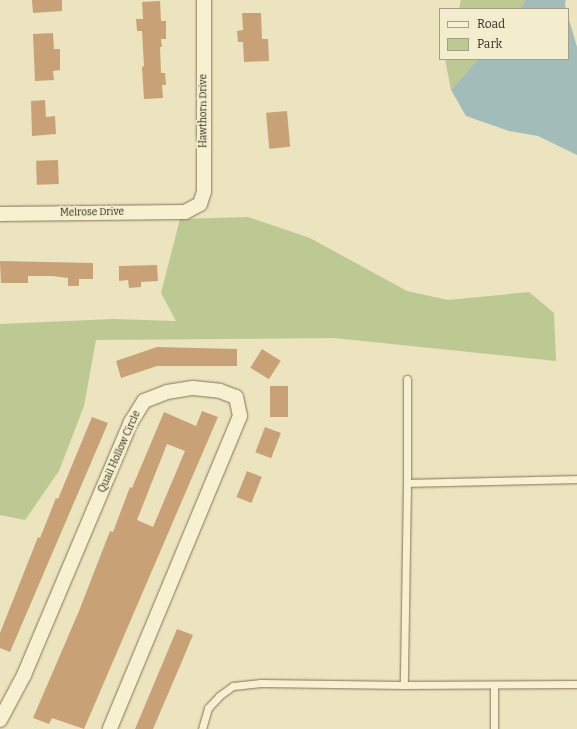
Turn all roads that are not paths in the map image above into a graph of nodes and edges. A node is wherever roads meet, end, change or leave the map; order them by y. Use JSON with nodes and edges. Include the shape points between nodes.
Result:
{"nodes":[{"id":1,"x":204,"y":0,"type":"edge"},
{"id":2,"x":185,"y":212,"type":"joint"},
{"id":3,"x":0,"y":214,"type":"edge"},
{"id":4,"x":407,"y":379,"type":"dead end"},
{"id":5,"x":577,"y":479,"type":"edge"},
{"id":6,"x":407,"y":483,"type":"junction"},
{"id":7,"x":577,"y":684,"type":"edge"},
{"id":8,"x":404,"y":685,"type":"junction"},
{"id":9,"x":494,"y":685,"type":"junction"},
{"id":10,"x":0,"y":720,"type":"edge"},
{"id":11,"x":110,"y":729,"type":"edge"},
{"id":12,"x":202,"y":729,"type":"edge"},
{"id":13,"x":494,"y":729,"type":"edge"}],
"edges":[{"from":1,"to":2,"type":"street","name":"Hawthorn Drive","via":[[204,192],[200,204]]},
{"from":2,"to":3,"type":"street","name":"Melrose Drive"},
{"from":4,"to":6,"type":"lane"},
{"from":5,"to":6,"type":"lane"},
{"from":6,"to":8,"type":"lane"},
{"from":7,"to":9,"type":"lane"},
{"from":8,"to":9,"type":"lane"},
{"from":8,"to":12,"type":"lane","via":[[260,682],[233,686],[218,696],[208,708]]},
{"from":9,"to":13,"type":"lane"},
{"from":10,"to":11,"type":"street","name":"Quail Hollow Circle","via":[[24,675],[131,422],[144,401],[167,392],[193,388],[220,391],[236,397],[240,416]]}]}
